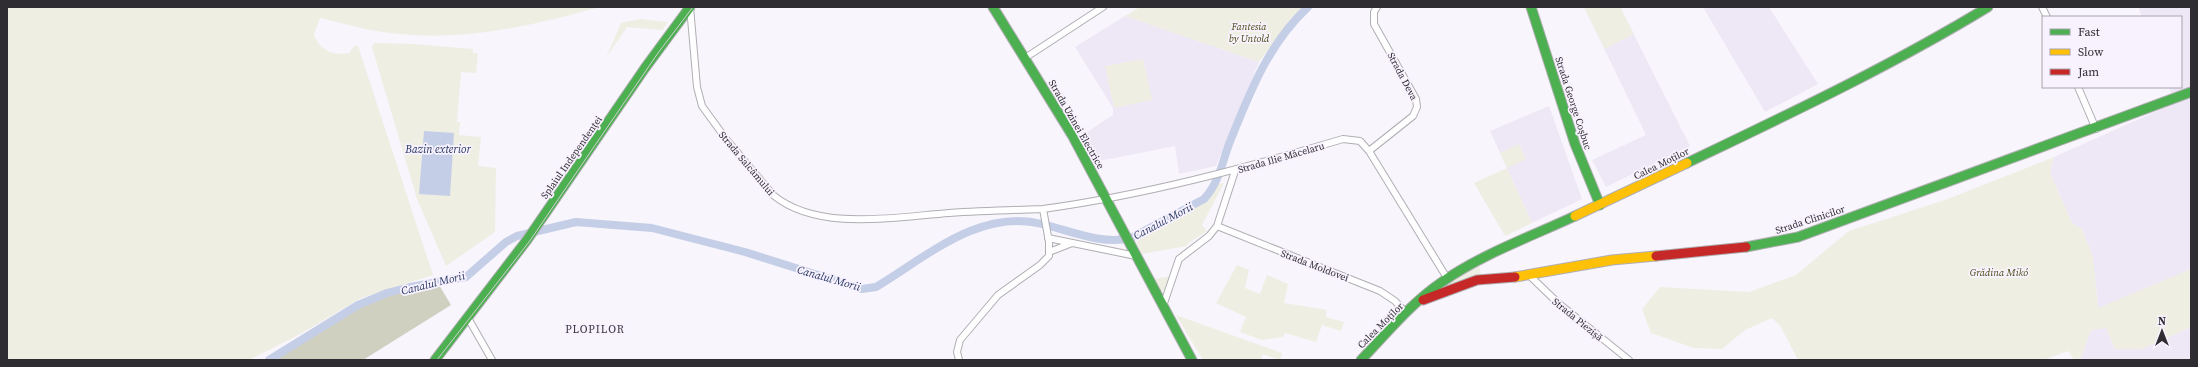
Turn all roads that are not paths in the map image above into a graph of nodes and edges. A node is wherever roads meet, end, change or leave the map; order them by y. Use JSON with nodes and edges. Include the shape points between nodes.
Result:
{"nodes":[{"id":1,"x":690,"y":7,"type":"edge"},
{"id":2,"x":993,"y":7,"type":"edge"},
{"id":3,"x":1103,"y":7,"type":"edge"},
{"id":4,"x":1377,"y":7,"type":"edge"},
{"id":5,"x":1531,"y":7,"type":"edge"},
{"id":6,"x":1988,"y":7,"type":"edge"},
{"id":7,"x":2042,"y":7,"type":"edge"},
{"id":8,"x":2046,"y":16,"type":"edge"},
{"id":9,"x":1025,"y":58,"type":"junction"},
{"id":10,"x":2078,"y":88,"type":"edge"},
{"id":11,"x":2191,"y":92,"type":"edge"},
{"id":12,"x":2096,"y":129,"type":"junction"},
{"id":13,"x":1368,"y":151,"type":"junction"},
{"id":14,"x":1232,"y":171,"type":"junction"},
{"id":15,"x":1107,"y":199,"type":"junction"},
{"id":16,"x":1600,"y":205,"type":"junction"},
{"id":17,"x":1043,"y":210,"type":"junction"},
{"id":18,"x":1217,"y":226,"type":"junction"},
{"id":19,"x":1048,"y":238,"type":"junction"},
{"id":20,"x":1072,"y":243,"type":"junction"},
{"id":21,"x":1049,"y":252,"type":"junction"},
{"id":22,"x":1136,"y":256,"type":"junction"},
{"id":23,"x":1530,"y":276,"type":"junction"},
{"id":24,"x":1447,"y":278,"type":"junction"},
{"id":25,"x":1420,"y":301,"type":"junction"},
{"id":26,"x":1161,"y":303,"type":"junction"},
{"id":27,"x":1406,"y":313,"type":"junction"},
{"id":28,"x":468,"y":318,"type":"junction"},
{"id":29,"x":435,"y":360,"type":"edge"},
{"id":30,"x":492,"y":360,"type":"edge"},
{"id":31,"x":959,"y":360,"type":"edge"},
{"id":32,"x":1192,"y":360,"type":"edge"},
{"id":33,"x":1361,"y":360,"type":"edge"},
{"id":34,"x":1629,"y":360,"type":"edge"}],
"edges":[{"from":1,"to":17,"type":"street","name":"Strada Salcâmului","via":[[697,87],[702,106],[767,189],[780,201],[808,214],[849,219]]},
{"from":1,"to":28,"type":"main road","name":"Splaiul Independenței","via":[[649,62],[527,240]]},
{"from":2,"to":9,"type":"main road","name":"Strada Uzinei Electrice"},
{"from":3,"to":9,"type":"street"},
{"from":4,"to":13,"type":"street","name":"Strada Deva","via":[[1374,12],[1374,24],[1416,99],[1417,107],[1413,116]]},
{"from":5,"to":16,"type":"main road","name":"Strada George Coșbuc","via":[[1575,144]]},
{"from":6,"to":16,"type":"main road","name":"Calea Moților","via":[[1929,43],[1863,78]]},
{"from":7,"to":8,"type":"street"},
{"from":9,"to":15,"type":"main road","name":"Strada Uzinei Electrice"},
{"from":10,"to":12,"type":"street"},
{"from":11,"to":12,"type":"main road","name":"Strada Clinicilor"},
{"from":12,"to":23,"type":"main road","name":"Strada Clinicilor","via":[[1783,241],[1612,260]]},
{"from":13,"to":14,"type":"street","name":"Strada Ilie Măcelaru","via":[[1360,141],[1343,139]]},
{"from":13,"to":24,"type":"street","name":"Strada Ilie Măcelaru"},
{"from":14,"to":15,"type":"street","name":"Strada Ilie Măcelaru"},
{"from":14,"to":18,"type":"street"},
{"from":15,"to":17,"type":"street","name":"Strada Ilie Măcelaru"},
{"from":15,"to":22,"type":"main road","name":"Strada Uzinei Electrice"},
{"from":16,"to":24,"type":"main road","name":"Calea Moților","via":[[1476,260]]},
{"from":17,"to":19,"type":"street"},
{"from":18,"to":26,"type":"street","via":[[1209,236],[1179,259]]},
{"from":18,"to":27,"type":"street","name":"Strada Moldovei","via":[[1380,291],[1395,301]]},
{"from":19,"to":20,"type":"street"},
{"from":19,"to":21,"type":"street"},
{"from":20,"to":21,"type":"street"},
{"from":20,"to":22,"type":"street"},
{"from":21,"to":31,"type":"street","via":[[1045,261],[998,295],[960,340],[957,347]]},
{"from":22,"to":26,"type":"main road","name":"Strada Uzinei Electrice"},
{"from":23,"to":25,"type":"main road","name":"Strada Clinicilor","via":[[1472,282]]},
{"from":23,"to":34,"type":"street","name":"Strada Piezișă","via":[[1557,302]]},
{"from":24,"to":25,"type":"main road","name":"Calea Moților"},
{"from":25,"to":27,"type":"main road","name":"Calea Moților"},
{"from":26,"to":32,"type":"main road","name":"Strada Uzinei Electrice"},
{"from":27,"to":33,"type":"main road","name":"Calea Moților"},
{"from":28,"to":29,"type":"main road","name":"Splaiul Independenței"},
{"from":28,"to":30,"type":"street"}]}
